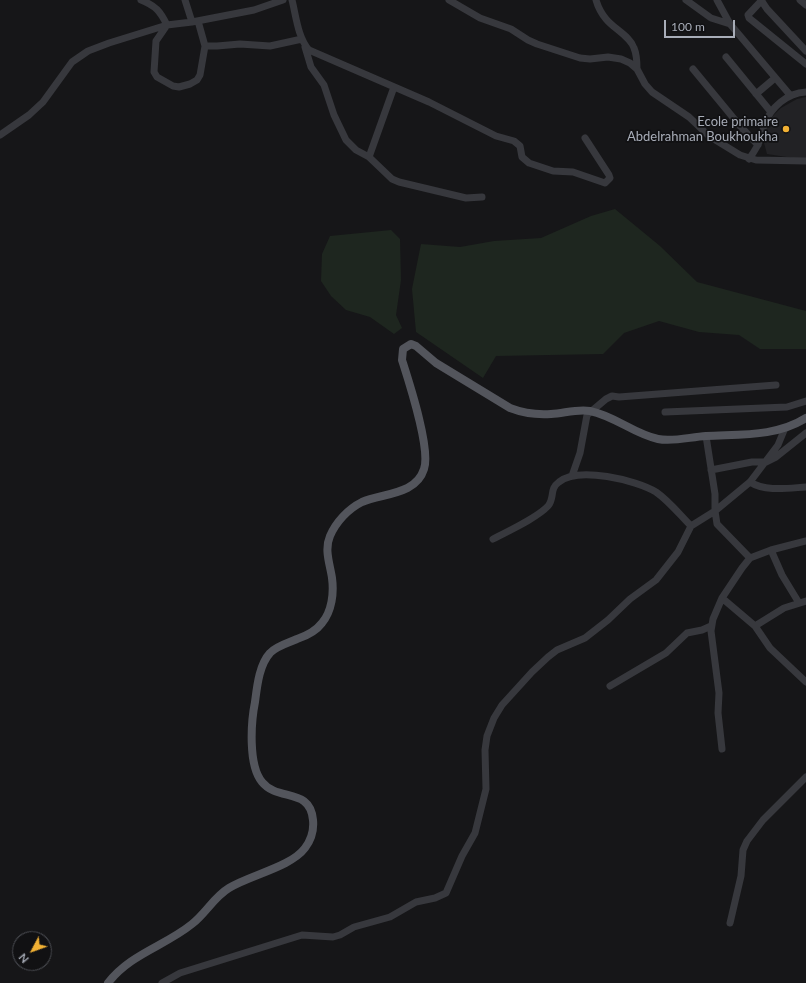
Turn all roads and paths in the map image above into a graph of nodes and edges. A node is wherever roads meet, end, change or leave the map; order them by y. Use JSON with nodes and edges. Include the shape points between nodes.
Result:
{"nodes":[{"id":1,"x":141,"y":0,"type":"edge"},
{"id":2,"x":185,"y":0,"type":"edge"},
{"id":3,"x":283,"y":0,"type":"edge"},
{"id":4,"x":292,"y":0,"type":"edge"},
{"id":5,"x":449,"y":0,"type":"edge"},
{"id":6,"x":596,"y":0,"type":"edge"},
{"id":7,"x":686,"y":0,"type":"edge"},
{"id":8,"x":716,"y":0,"type":"edge"},
{"id":9,"x":761,"y":0,"type":"edge"},
{"id":10,"x":800,"y":0,"type":"edge"},
{"id":11,"x":806,"y":5,"type":"edge"},
{"id":12,"x":195,"y":22,"type":"junction"},
{"id":13,"x":730,"y":24,"type":"junction"},
{"id":14,"x":167,"y":25,"type":"junction"},
{"id":15,"x":303,"y":42,"type":"junction"},
{"id":16,"x":206,"y":46,"type":"junction"},
{"id":17,"x":804,"y":46,"type":"edge"},
{"id":18,"x":726,"y":57,"type":"dead end"},
{"id":19,"x":806,"y":64,"type":"edge"},
{"id":20,"x":637,"y":69,"type":"junction"},
{"id":21,"x":693,"y":69,"type":"dead end"},
{"id":22,"x":775,"y":78,"type":"junction"},
{"id":23,"x":394,"y":87,"type":"junction"},
{"id":24,"x":806,"y":92,"type":"edge"},
{"id":25,"x":756,"y":94,"type":"junction"},
{"id":26,"x":790,"y":95,"type":"junction"},
{"id":27,"x":771,"y":112,"type":"junction"},
{"id":28,"x":0,"y":135,"type":"edge"},
{"id":29,"x":586,"y":138,"type":"dead end"},
{"id":30,"x":758,"y":145,"type":"junction"},
{"id":31,"x":369,"y":157,"type":"junction"},
{"id":32,"x":749,"y":159,"type":"junction"},
{"id":33,"x":806,"y":161,"type":"edge"},
{"id":34,"x":482,"y":198,"type":"dead end"},
{"id":35,"x":776,"y":385,"type":"dead end"},
{"id":36,"x":806,"y":401,"type":"edge"},
{"id":37,"x":590,"y":411,"type":"junction"},
{"id":38,"x":665,"y":412,"type":"dead end"},
{"id":39,"x":806,"y":418,"type":"edge"},
{"id":40,"x":785,"y":428,"type":"junction"},
{"id":41,"x":806,"y":433,"type":"edge"},
{"id":42,"x":706,"y":436,"type":"junction"},
{"id":43,"x":766,"y":462,"type":"junction"},
{"id":44,"x":711,"y":470,"type":"junction"},
{"id":45,"x":572,"y":476,"type":"junction"},
{"id":46,"x":750,"y":482,"type":"junction"},
{"id":47,"x":806,"y":487,"type":"edge"},
{"id":48,"x":714,"y":511,"type":"junction"},
{"id":49,"x":691,"y":526,"type":"junction"},
{"id":50,"x":493,"y":539,"type":"dead end"},
{"id":51,"x":806,"y":541,"type":"edge"},
{"id":52,"x":771,"y":550,"type":"junction"},
{"id":53,"x":750,"y":558,"type":"junction"},
{"id":54,"x":722,"y":598,"type":"junction"},
{"id":55,"x":802,"y":602,"type":"edge"},
{"id":56,"x":712,"y":626,"type":"junction"},
{"id":57,"x":755,"y":626,"type":"junction"},
{"id":58,"x":806,"y":682,"type":"edge"},
{"id":59,"x":610,"y":686,"type":"dead end"},
{"id":60,"x":722,"y":749,"type":"dead end"},
{"id":61,"x":806,"y":777,"type":"edge"},
{"id":62,"x":730,"y":922,"type":"dead end"},
{"id":63,"x":108,"y":983,"type":"edge"},
{"id":64,"x":162,"y":983,"type":"edge"}],
"edges":[{"from":1,"to":14,"type":"street","via":[[157,8]]},
{"from":2,"to":12,"type":"street"},
{"from":3,"to":12,"type":"street","via":[[254,10]]},
{"from":4,"to":15,"type":"street"},
{"from":5,"to":20,"type":"street","via":[[480,18],[537,44],[580,58],[621,59]]},
{"from":6,"to":20,"type":"street","via":[[606,20],[634,46]]},
{"from":7,"to":13,"type":"street","via":[[712,18]]},
{"from":8,"to":13,"type":"street"},
{"from":9,"to":17,"type":"street"},
{"from":9,"to":19,"type":"street","via":[[750,12],[749,18]]},
{"from":10,"to":11,"type":"street"},
{"from":12,"to":14,"type":"street"},
{"from":12,"to":16,"type":"street"},
{"from":13,"to":22,"type":"street"},
{"from":14,"to":16,"type":"street","via":[[156,41],[154,72],[157,77],[173,86],[179,87],[197,80]]},
{"from":14,"to":28,"type":"street","via":[[88,51],[72,62],[43,102]]},
{"from":15,"to":16,"type":"street","via":[[270,46]]},
{"from":15,"to":23,"type":"street","via":[[309,50]]},
{"from":15,"to":31,"type":"street","via":[[311,68],[324,85],[346,140],[356,150]]},
{"from":18,"to":25,"type":"street"},
{"from":20,"to":32,"type":"street","via":[[652,92],[689,117],[709,136]]},
{"from":21,"to":30,"type":"street"},
{"from":22,"to":25,"type":"street"},
{"from":22,"to":26,"type":"street"},
{"from":23,"to":29,"type":"street","via":[[496,136],[514,141],[520,146],[522,157],[529,163],[553,171],[574,172],[605,183],[610,178],[609,175]]},
{"from":23,"to":31,"type":"street"},
{"from":24,"to":26,"type":"street"},
{"from":25,"to":27,"type":"street"},
{"from":26,"to":27,"type":"street"},
{"from":27,"to":30,"type":"street","via":[[763,126]]},
{"from":30,"to":32,"type":"street"},
{"from":31,"to":34,"type":"street","via":[[398,182],[466,198]]},
{"from":32,"to":33,"type":"street"},
{"from":35,"to":37,"type":"street","via":[[612,396]]},
{"from":36,"to":38,"type":"street","via":[[787,407]]},
{"from":37,"to":42,"type":"main road","via":[[608,416],[658,439]]},
{"from":37,"to":45,"type":"street"},
{"from":37,"to":63,"type":"main road","via":[[552,414],[520,412],[436,363],[416,346],[411,344],[403,349],[402,360],[425,443],[425,468],[412,486],[355,506],[334,528],[327,542],[333,590],[326,616],[310,633],[270,652],[260,674],[254,705],[252,734],[258,777],[268,788],[284,795],[298,797],[310,807],[314,824],[309,841],[304,849],[290,860],[227,889],[194,923],[126,964]]},
{"from":39,"to":40,"type":"main road"},
{"from":40,"to":42,"type":"main road","via":[[750,435]]},
{"from":40,"to":43,"type":"street","via":[[778,445]]},
{"from":41,"to":43,"type":"street"},
{"from":42,"to":44,"type":"street"},
{"from":43,"to":44,"type":"street","via":[[752,462]]},
{"from":43,"to":46,"type":"street"},
{"from":44,"to":48,"type":"street","via":[[715,494]]},
{"from":45,"to":49,"type":"street","via":[[602,476],[629,481],[654,491]]},
{"from":45,"to":50,"type":"street","via":[[558,482],[552,489],[551,502],[547,508]]},
{"from":46,"to":47,"type":"street","via":[[766,488]]},
{"from":46,"to":48,"type":"street"},
{"from":48,"to":49,"type":"street"},
{"from":48,"to":53,"type":"street","via":[[717,524]]},
{"from":49,"to":64,"type":"street","via":[[678,552],[656,580],[585,638],[557,650],[548,657],[502,705],[487,736],[486,789],[475,833],[446,893],[416,902],[394,915],[354,927],[340,935],[302,935],[180,973]]},
{"from":51,"to":52,"type":"street"},
{"from":52,"to":53,"type":"street"},
{"from":52,"to":55,"type":"street","via":[[782,575]]},
{"from":53,"to":54,"type":"street"},
{"from":54,"to":56,"type":"street"},
{"from":54,"to":57,"type":"street"},
{"from":55,"to":57,"type":"street","via":[[784,608]]},
{"from":56,"to":59,"type":"street","via":[[687,633],[666,653]]},
{"from":56,"to":60,"type":"street"},
{"from":57,"to":58,"type":"street","via":[[770,648]]},
{"from":61,"to":62,"type":"street","via":[[763,820],[747,841],[743,850],[741,876]]}]}
